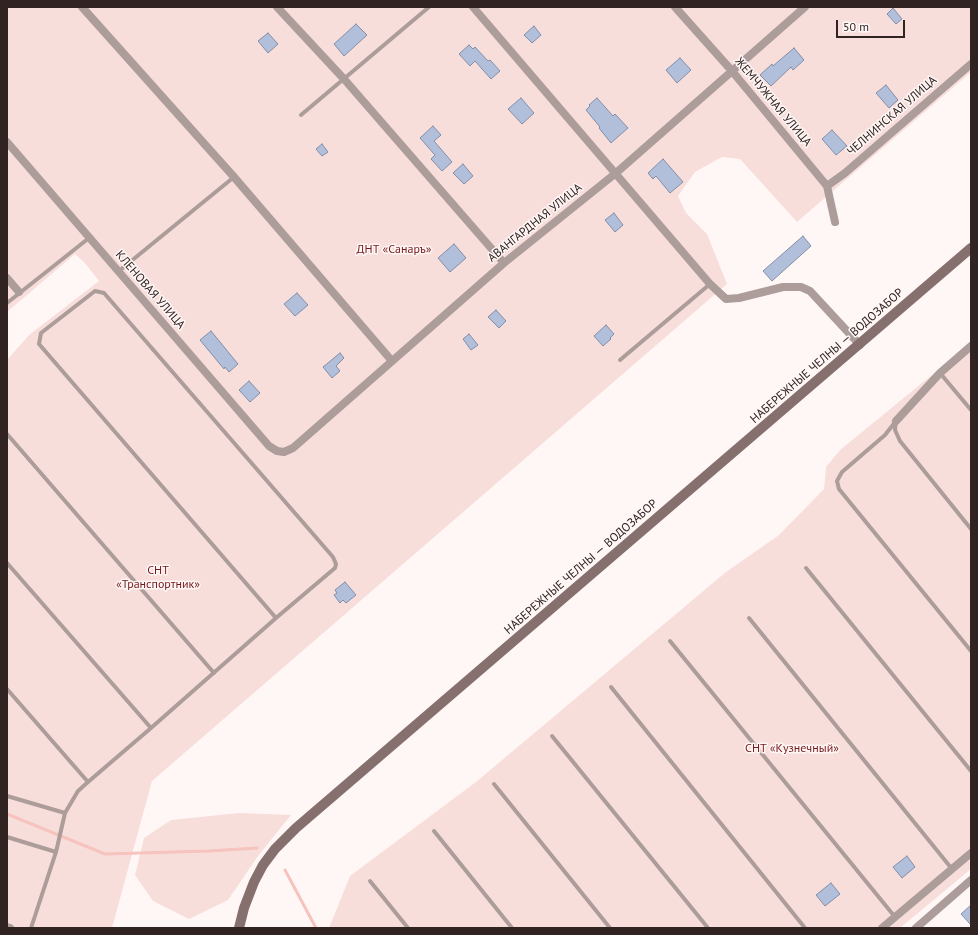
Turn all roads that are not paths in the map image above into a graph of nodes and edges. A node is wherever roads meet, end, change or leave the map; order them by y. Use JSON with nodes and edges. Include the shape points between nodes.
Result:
{"nodes":[{"id":1,"x":82,"y":7,"type":"edge"},
{"id":2,"x":277,"y":7,"type":"edge"},
{"id":3,"x":429,"y":7,"type":"edge"},
{"id":4,"x":473,"y":7,"type":"edge"},
{"id":5,"x":675,"y":7,"type":"edge"},
{"id":6,"x":805,"y":7,"type":"edge"},
{"id":7,"x":971,"y":64,"type":"edge"},
{"id":8,"x":732,"y":71,"type":"junction"},
{"id":9,"x":344,"y":79,"type":"junction"},
{"id":10,"x":301,"y":115,"type":"dead end"},
{"id":11,"x":7,"y":142,"type":"edge"},
{"id":12,"x":616,"y":173,"type":"junction"},
{"id":13,"x":234,"y":177,"type":"junction"},
{"id":14,"x":827,"y":186,"type":"junction"},
{"id":15,"x":835,"y":222,"type":"dead end"},
{"id":16,"x":89,"y":238,"type":"junction"},
{"id":17,"x":971,"y":248,"type":"edge"},
{"id":18,"x":504,"y":263,"type":"junction"},
{"id":19,"x":119,"y":271,"type":"junction"},
{"id":20,"x":7,"y":278,"type":"edge"},
{"id":21,"x":710,"y":284,"type":"junction"},
{"id":22,"x":19,"y":292,"type":"junction"},
{"id":23,"x":7,"y":303,"type":"edge"},
{"id":24,"x":860,"y":345,"type":"junction"},
{"id":25,"x":971,"y":346,"type":"edge"},
{"id":26,"x":620,"y":360,"type":"dead end"},
{"id":27,"x":392,"y":361,"type":"junction"},
{"id":28,"x":940,"y":373,"type":"junction"},
{"id":29,"x":971,"y":410,"type":"edge"},
{"id":30,"x":896,"y":421,"type":"junction"},
{"id":31,"x":7,"y":434,"type":"edge"},
{"id":32,"x":277,"y":451,"type":"joint"},
{"id":33,"x":971,"y":529,"type":"edge"},
{"id":34,"x":7,"y":563,"type":"edge"},
{"id":35,"x":806,"y":568,"type":"dead end"},
{"id":36,"x":276,"y":618,"type":"junction"},
{"id":37,"x":749,"y":618,"type":"dead end"},
{"id":38,"x":670,"y":641,"type":"dead end"},
{"id":39,"x":971,"y":651,"type":"edge"},
{"id":40,"x":214,"y":673,"type":"junction"},
{"id":41,"x":611,"y":687,"type":"dead end"},
{"id":42,"x":7,"y":689,"type":"edge"},
{"id":43,"x":151,"y":728,"type":"junction"},
{"id":44,"x":552,"y":736,"type":"dead end"},
{"id":45,"x":971,"y":771,"type":"edge"},
{"id":46,"x":88,"y":782,"type":"junction"},
{"id":47,"x":494,"y":784,"type":"dead end"},
{"id":48,"x":7,"y":796,"type":"edge"},
{"id":49,"x":65,"y":813,"type":"junction"},
{"id":50,"x":434,"y":830,"type":"dead end"},
{"id":51,"x":7,"y":837,"type":"edge"},
{"id":52,"x":56,"y":852,"type":"junction"},
{"id":53,"x":971,"y":853,"type":"edge"},
{"id":54,"x":952,"y":869,"type":"junction"},
{"id":55,"x":971,"y":880,"type":"edge"},
{"id":56,"x":370,"y":881,"type":"dead end"},
{"id":57,"x":896,"y":918,"type":"junction"},
{"id":58,"x":7,"y":927,"type":"edge"},
{"id":59,"x":10,"y":928,"type":"edge"},
{"id":60,"x":31,"y":928,"type":"edge"},
{"id":61,"x":239,"y":928,"type":"edge"},
{"id":62,"x":408,"y":928,"type":"edge"},
{"id":63,"x":512,"y":928,"type":"edge"},
{"id":64,"x":610,"y":928,"type":"edge"},
{"id":65,"x":708,"y":928,"type":"edge"},
{"id":66,"x":806,"y":928,"type":"edge"},
{"id":67,"x":882,"y":928,"type":"edge"},
{"id":68,"x":916,"y":928,"type":"edge"}],
"edges":[{"from":1,"to":13,"type":"street"},
{"from":2,"to":9,"type":"street"},
{"from":3,"to":9,"type":"lane"},
{"from":4,"to":12,"type":"street"},
{"from":5,"to":8,"type":"street","name":"ЖЕМЧУЖНАЯ УЛИЦА"},
{"from":6,"to":8,"type":"street","name":"АВАНГАРДНАЯ УЛИЦА"},
{"from":7,"to":14,"type":"street","name":"ЧЕЛНИНСКАЯ УЛИЦА"},
{"from":8,"to":12,"type":"street","name":"АВАНГАРДНАЯ УЛИЦА"},
{"from":8,"to":14,"type":"street","name":"ЖЕМЧУЖНАЯ УЛИЦА"},
{"from":9,"to":10,"type":"lane"},
{"from":9,"to":18,"type":"street"},
{"from":11,"to":16,"type":"street","name":"КЛЕНОВАЯ УЛИЦА"},
{"from":12,"to":18,"type":"street","name":"АВАНГАРДНАЯ УЛИЦА"},
{"from":12,"to":21,"type":"street"},
{"from":13,"to":19,"type":"lane"},
{"from":13,"to":27,"type":"street"},
{"from":14,"to":15,"type":"street","name":"ЖЕМЧУЖНАЯ УЛИЦА"},
{"from":16,"to":19,"type":"street","name":"КЛЕНОВАЯ УЛИЦА"},
{"from":16,"to":22,"type":"lane"},
{"from":17,"to":24,"type":"main road","name":"НАБЕРЕЖНЫЕ ЧЕЛНЫ — ВОДОЗАБОР"},
{"from":18,"to":27,"type":"street","name":"АВАНГАРДНАЯ УЛИЦА"},
{"from":19,"to":32,"type":"street","name":"КЛЕНОВАЯ УЛИЦА","via":[[269,446]]},
{"from":20,"to":22,"type":"street"},
{"from":21,"to":24,"type":"street","via":[[726,299],[784,287],[810,290]]},
{"from":21,"to":26,"type":"lane"},
{"from":22,"to":23,"type":"lane"},
{"from":24,"to":61,"type":"main road","name":"НАБЕРЕЖНЫЕ ЧЕЛНЫ — ВОДОЗАБОР","via":[[296,828],[263,865],[244,908]]},
{"from":25,"to":28,"type":"street"},
{"from":27,"to":32,"type":"street","name":"АВАНГАРДНАЯ УЛИЦА","via":[[293,448],[284,452]]},
{"from":28,"to":29,"type":"lane"},
{"from":28,"to":30,"type":"street"},
{"from":30,"to":33,"type":"lane","via":[[895,430],[900,441]]},
{"from":30,"to":39,"type":"lane","via":[[842,472],[837,481],[839,489]]},
{"from":31,"to":40,"type":"lane"},
{"from":34,"to":43,"type":"lane"},
{"from":35,"to":45,"type":"lane"},
{"from":36,"to":36,"type":"lane","via":[[39,344],[41,333],[95,290],[104,293],[334,557],[335,568]]},
{"from":36,"to":40,"type":"lane"},
{"from":37,"to":54,"type":"lane"},
{"from":38,"to":57,"type":"lane"},
{"from":40,"to":43,"type":"lane"},
{"from":41,"to":66,"type":"lane"},
{"from":42,"to":46,"type":"lane"},
{"from":43,"to":46,"type":"lane"},
{"from":44,"to":65,"type":"lane"},
{"from":46,"to":49,"type":"lane","via":[[78,791]]},
{"from":47,"to":64,"type":"lane"},
{"from":48,"to":49,"type":"lane"},
{"from":49,"to":52,"type":"lane"},
{"from":50,"to":63,"type":"lane"},
{"from":51,"to":52,"type":"lane"},
{"from":52,"to":60,"type":"lane"},
{"from":53,"to":54,"type":"street"},
{"from":54,"to":57,"type":"street"},
{"from":55,"to":68,"type":"street"},
{"from":56,"to":62,"type":"lane"},
{"from":57,"to":67,"type":"street"},
{"from":58,"to":59,"type":"street"}]}
